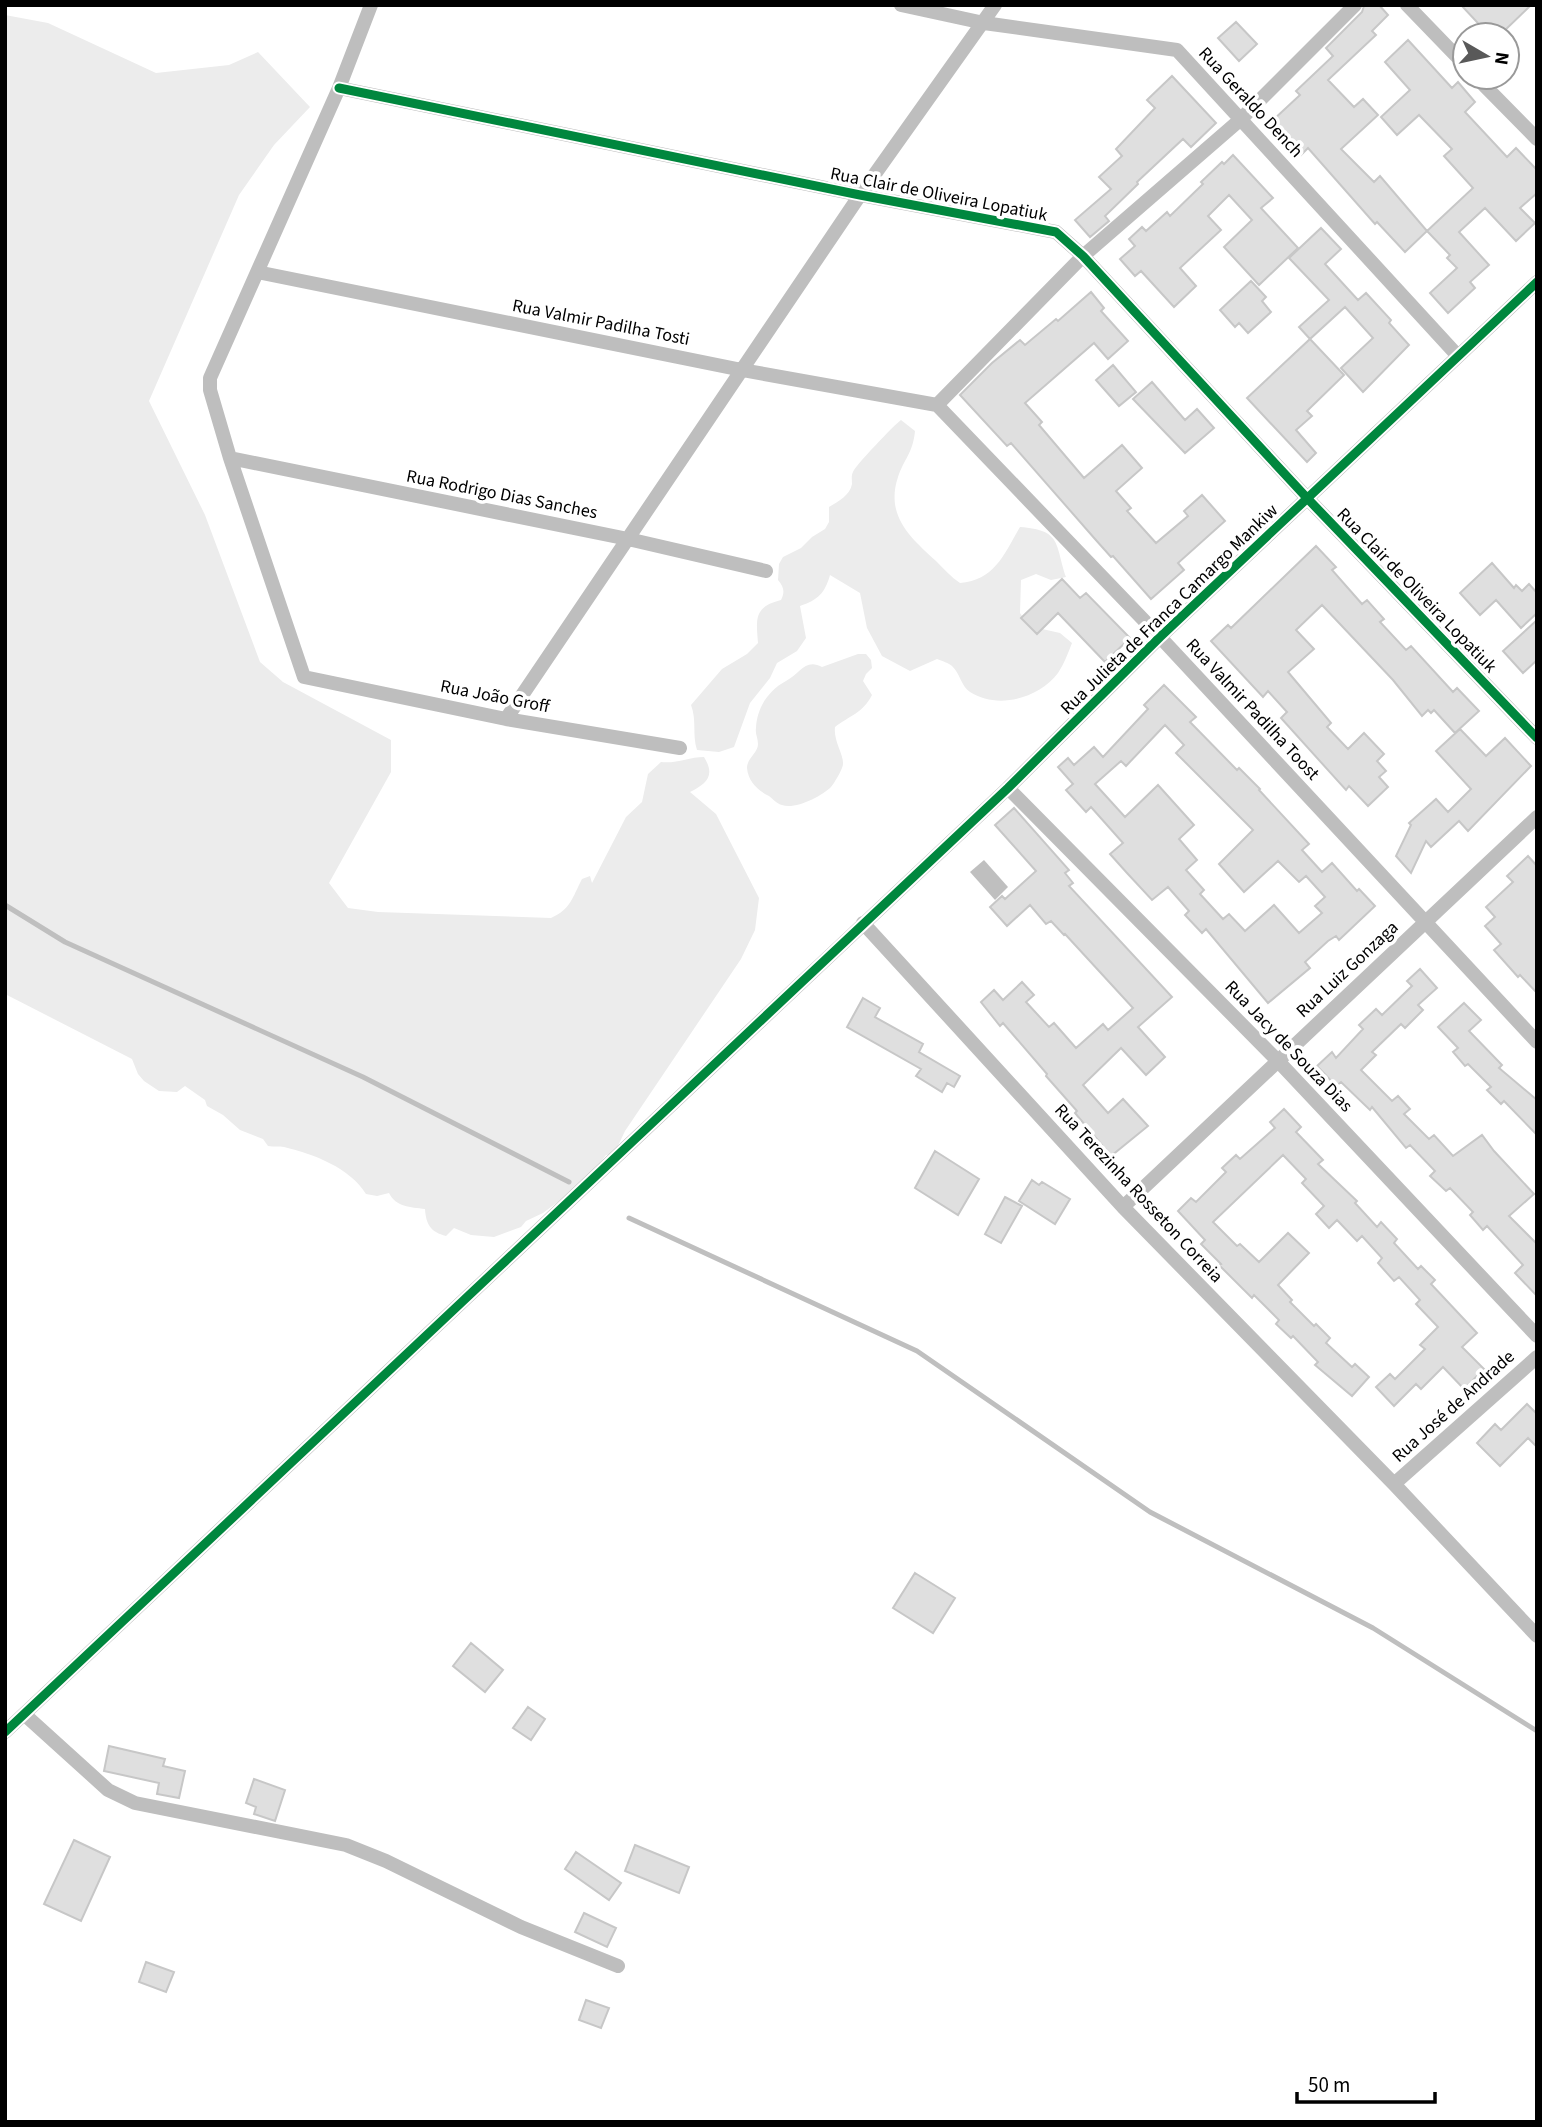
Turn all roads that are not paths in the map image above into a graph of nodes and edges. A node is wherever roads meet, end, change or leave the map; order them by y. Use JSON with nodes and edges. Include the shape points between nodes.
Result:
{"nodes":[{"id":1,"x":370,"y":5,"type":"edge"},
{"id":2,"x":901,"y":5,"type":"edge"},
{"id":3,"x":995,"y":5,"type":"edge"},
{"id":4,"x":1355,"y":5,"type":"edge"},
{"id":5,"x":1407,"y":5,"type":"edge"},
{"id":6,"x":984,"y":23,"type":"junction"},
{"id":7,"x":1451,"y":51,"type":"edge"},
{"id":8,"x":339,"y":88,"type":"junction"},
{"id":9,"x":1490,"y":91,"type":"edge"},
{"id":10,"x":1241,"y":120,"type":"junction"},
{"id":11,"x":1537,"y":139,"type":"edge"},
{"id":12,"x":860,"y":195,"type":"junction"},
{"id":13,"x":1083,"y":256,"type":"junction"},
{"id":14,"x":257,"y":272,"type":"junction"},
{"id":15,"x":1537,"y":282,"type":"edge"},
{"id":16,"x":1457,"y":355,"type":"junction"},
{"id":17,"x":742,"y":370,"type":"junction"},
{"id":18,"x":937,"y":405,"type":"junction"},
{"id":19,"x":230,"y":458,"type":"junction"},
{"id":20,"x":1307,"y":498,"type":"junction"},
{"id":21,"x":628,"y":539,"type":"junction"},
{"id":22,"x":766,"y":571,"type":"dead end"},
{"id":23,"x":1160,"y":637,"type":"junction"},
{"id":24,"x":506,"y":719,"type":"junction"},
{"id":25,"x":1537,"y":738,"type":"edge"},
{"id":26,"x":680,"y":748,"type":"dead end"},
{"id":27,"x":1008,"y":788,"type":"junction"},
{"id":28,"x":1537,"y":817,"type":"edge"},
{"id":29,"x":863,"y":923,"type":"junction"},
{"id":30,"x":1424,"y":923,"type":"junction"},
{"id":31,"x":1537,"y":1042,"type":"edge"},
{"id":32,"x":1278,"y":1061,"type":"junction"},
{"id":33,"x":1122,"y":1208,"type":"junction"},
{"id":34,"x":1537,"y":1336,"type":"edge"},
{"id":35,"x":1537,"y":1357,"type":"edge"},
{"id":36,"x":1394,"y":1484,"type":"junction"},
{"id":37,"x":1537,"y":1636,"type":"edge"},
{"id":38,"x":24,"y":1714,"type":"junction"},
{"id":39,"x":5,"y":1732,"type":"edge"},
{"id":40,"x":618,"y":1966,"type":"dead end"}],
"edges":[{"from":1,"to":8,"type":"street"},
{"from":2,"to":6,"type":"street","name":"Rua Geraldo Dench"},
{"from":3,"to":6,"type":"street"},
{"from":4,"to":10,"type":"street"},
{"from":5,"to":7,"type":"street"},
{"from":6,"to":10,"type":"street","name":"Rua Geraldo Dench","via":[[1177,50]]},
{"from":6,"to":12,"type":"street"},
{"from":8,"to":12,"type":"street","name":"Rua Clair de Oliveira Lopatiuk"},
{"from":8,"to":14,"type":"street"},
{"from":9,"to":11,"type":"street"},
{"from":10,"to":13,"type":"street"},
{"from":10,"to":16,"type":"street","name":"Rua Geraldo Dench"},
{"from":12,"to":13,"type":"street","name":"Rua Clair de Oliveira Lopatiuk","via":[[1056,232]]},
{"from":12,"to":17,"type":"street"},
{"from":13,"to":18,"type":"street"},
{"from":13,"to":20,"type":"street","name":"Rua Clair de Oliveira Lopatiuk"},
{"from":14,"to":17,"type":"street","name":"Rua Valmir Padilha Tosti"},
{"from":14,"to":19,"type":"street","via":[[211,377],[210,390]]},
{"from":15,"to":16,"type":"street","name":"Rua Julieta de Franca Camargo Mankiw"},
{"from":16,"to":20,"type":"street","name":"Rua Julieta de Franca Camargo Mankiw"},
{"from":17,"to":18,"type":"street","name":"Rua Valmir Padilha Tosti"},
{"from":17,"to":21,"type":"street"},
{"from":18,"to":23,"type":"street","name":"Rua Valmir Padilha Toost"},
{"from":19,"to":21,"type":"street","name":"Rua Rodrigo Dias Sanches"},
{"from":19,"to":24,"type":"street","name":"Rua João Groff","via":[[304,677]]},
{"from":20,"to":23,"type":"street","name":"Rua Julieta de Franca Camargo Mankiw"},
{"from":20,"to":25,"type":"street","name":"Rua Clair de Oliveira Lopatiuk"},
{"from":21,"to":22,"type":"street","name":"Rua Rodrigo Dias Sanches"},
{"from":21,"to":24,"type":"street"},
{"from":23,"to":27,"type":"street","name":"Rua Julieta de Franca Camargo Mankiw"},
{"from":23,"to":30,"type":"street","name":"Rua Valmir Padilha Toost"},
{"from":24,"to":26,"type":"street","name":"Rua João Groff"},
{"from":27,"to":29,"type":"street","name":"Rua Julieta de Franca Camargo Mankiw"},
{"from":27,"to":32,"type":"street","name":"Rua Jacy de Souza Dias"},
{"from":28,"to":30,"type":"street","name":"Rua Luiz Gonzaga"},
{"from":29,"to":33,"type":"street","name":"Rua Terezinha Rosseton Correia"},
{"from":29,"to":38,"type":"street","name":"Rua Julieta de Franca Camargo Mankiw"},
{"from":30,"to":31,"type":"street","name":"Rua Valmir Padilha Toost"},
{"from":30,"to":32,"type":"street","name":"Rua Luiz Gonzaga"},
{"from":32,"to":33,"type":"street","name":"Rua Luiz Gonzaga"},
{"from":32,"to":34,"type":"street","name":"Rua Jacy de Souza Dias"},
{"from":33,"to":36,"type":"street","name":"Rua Terezinha Rosseton Correia"},
{"from":35,"to":36,"type":"street","name":"Rua José de Andrade"},
{"from":36,"to":37,"type":"street","name":"Rua Terezinha Rosseton Correia"},
{"from":38,"to":39,"type":"street","name":"Rua Julieta de Franca Camargo Mankiw"},
{"from":38,"to":40,"type":"street","via":[[108,1790],[135,1803],[346,1845],[521,1927]]}]}
